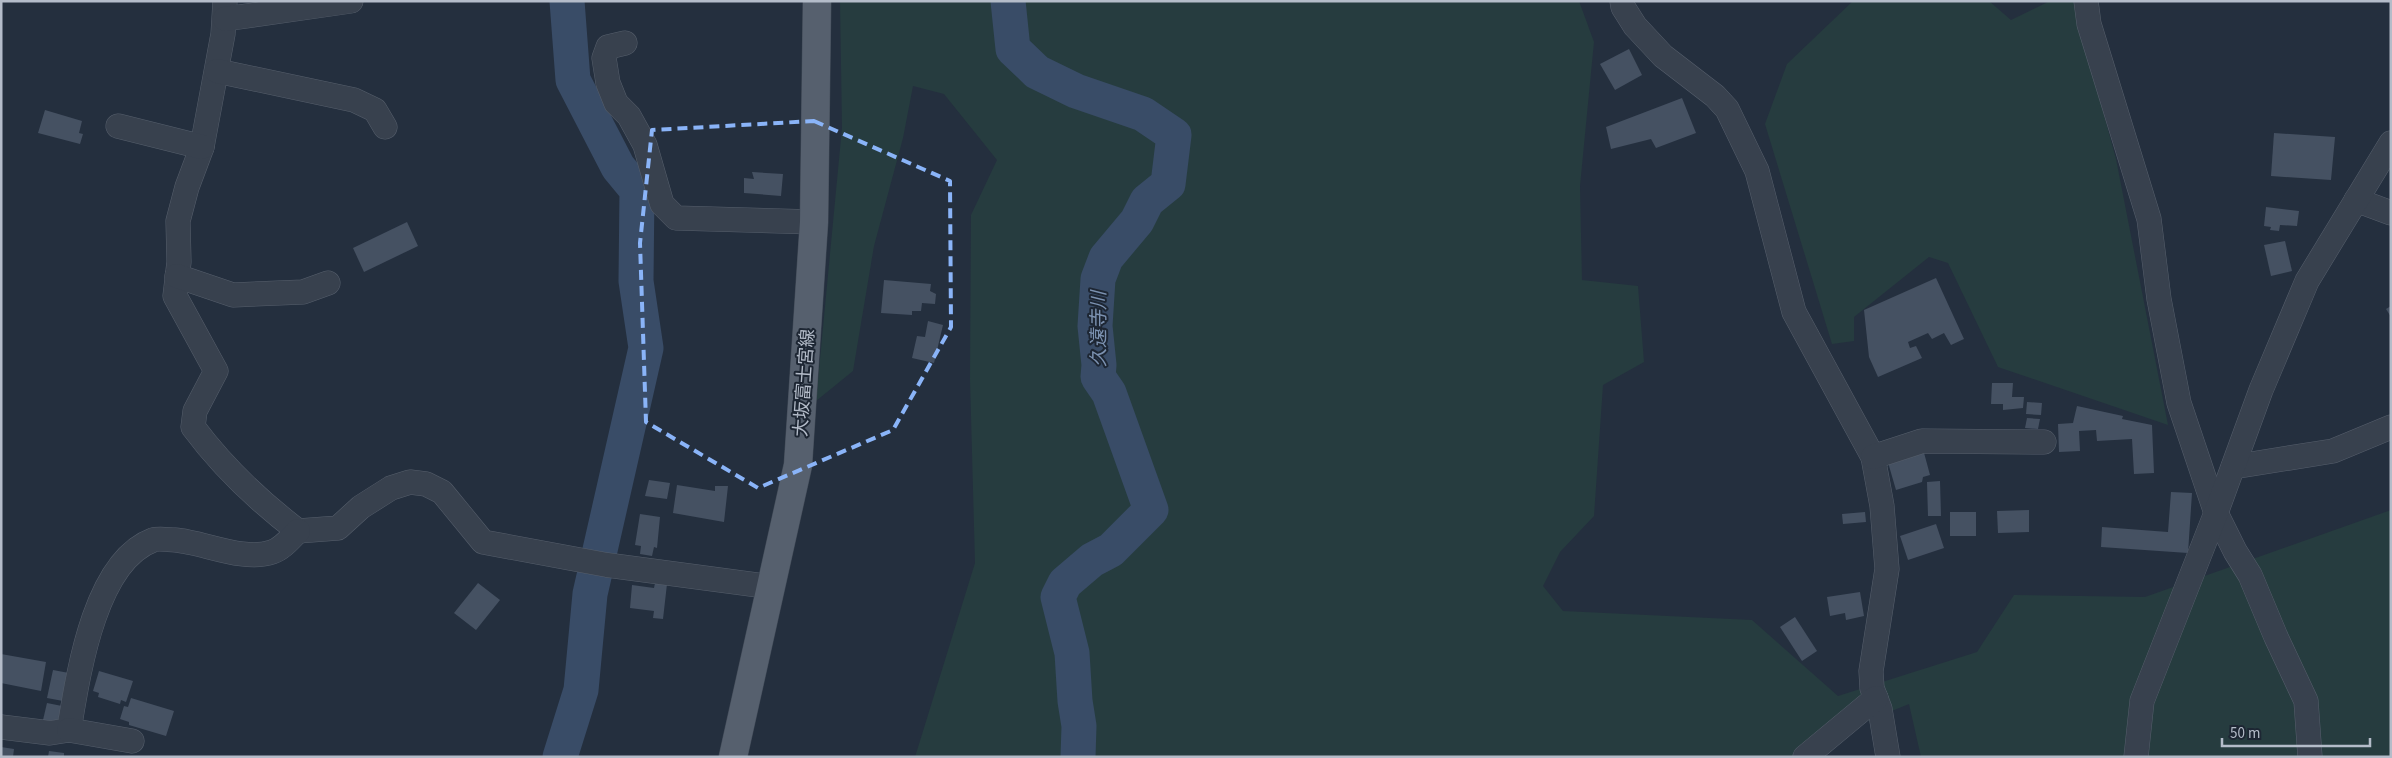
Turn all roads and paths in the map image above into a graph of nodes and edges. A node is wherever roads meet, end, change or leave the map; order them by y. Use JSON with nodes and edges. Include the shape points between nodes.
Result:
{"nodes":[{"id":1,"x":352,"y":1,"type":"edge"},
{"id":2,"x":817,"y":1,"type":"edge"},
{"id":3,"x":1622,"y":1,"type":"edge"},
{"id":4,"x":2086,"y":1,"type":"edge"},
{"id":5,"x":225,"y":10,"type":"edge"},
{"id":6,"x":625,"y":43,"type":"dead end"},
{"id":7,"x":217,"y":71,"type":"junction"},
{"id":8,"x":118,"y":126,"type":"dead end"},
{"id":9,"x":385,"y":127,"type":"dead end"},
{"id":10,"x":2391,"y":143,"type":"edge"},
{"id":11,"x":202,"y":147,"type":"junction"},
{"id":12,"x":2356,"y":200,"type":"junction"},
{"id":13,"x":2391,"y":214,"type":"edge"},
{"id":14,"x":814,"y":222,"type":"junction"},
{"id":15,"x":177,"y":276,"type":"junction"},
{"id":16,"x":328,"y":283,"type":"dead end"},
{"id":17,"x":2391,"y":427,"type":"edge"},
{"id":18,"x":2044,"y":442,"type":"dead end"},
{"id":19,"x":1872,"y":457,"type":"junction"},
{"id":20,"x":2233,"y":467,"type":"junction"},
{"id":21,"x":2216,"y":513,"type":"junction"},
{"id":22,"x":298,"y":530,"type":"junction"},
{"id":23,"x":772,"y":587,"type":"junction"},
{"id":24,"x":1876,"y":698,"type":"junction"},
{"id":25,"x":1,"y":727,"type":"edge"},
{"id":26,"x":69,"y":730,"type":"junction"},
{"id":27,"x":132,"y":741,"type":"dead end"},
{"id":28,"x":732,"y":757,"type":"edge"},
{"id":29,"x":1805,"y":757,"type":"edge"},
{"id":30,"x":1888,"y":757,"type":"edge"},
{"id":31,"x":2136,"y":757,"type":"edge"},
{"id":32,"x":2310,"y":757,"type":"edge"}],
"edges":[{"from":1,"to":5,"type":"street"},
{"from":2,"to":14,"type":"main road","name":"大坂富士宮線"},
{"from":3,"to":19,"type":"street","via":[[1635,26],[1663,56],[1715,96],[1732,117],[1757,171],[1794,312]]},
{"from":4,"to":21,"type":"street","via":[[2089,24],[2149,219],[2159,299],[2179,403]]},
{"from":5,"to":7,"type":"street"},
{"from":6,"to":14,"type":"street","via":[[608,47],[604,58],[608,83],[616,104],[629,116],[645,145],[662,204],[676,218]]},
{"from":7,"to":9,"type":"street","via":[[354,100],[375,110]]},
{"from":7,"to":11,"type":"street"},
{"from":8,"to":11,"type":"street"},
{"from":10,"to":12,"type":"street"},
{"from":11,"to":15,"type":"street","via":[[178,221]]},
{"from":12,"to":13,"type":"street"},
{"from":12,"to":20,"type":"street","via":[[2307,281]]},
{"from":14,"to":23,"type":"main road","name":"大坂富士宮線","via":[[798,465]]},
{"from":15,"to":16,"type":"street","via":[[232,295],[302,292]]},
{"from":15,"to":22,"type":"street","via":[[176,296],[216,371],[195,411],[193,428],[210,450]]},
{"from":17,"to":20,"type":"street","via":[[2333,451]]},
{"from":18,"to":19,"type":"street","via":[[1922,441]]},
{"from":19,"to":24,"type":"street","via":[[1882,506],[1886,569],[1871,671]]},
{"from":20,"to":21,"type":"street"},
{"from":21,"to":31,"type":"street","via":[[2142,701]]},
{"from":21,"to":32,"type":"street","via":[[2250,575],[2306,701]]},
{"from":22,"to":23,"type":"street","via":[[338,528],[391,488],[410,482],[426,484],[442,492],[484,542],[607,565]]},
{"from":22,"to":26,"type":"street","via":[[273,552],[257,554],[221,550],[182,540],[154,539],[129,554],[101,596],[79,665]]},
{"from":23,"to":28,"type":"main road","name":"大坂富士宮線"},
{"from":24,"to":29,"type":"street"},
{"from":24,"to":30,"type":"street"},
{"from":25,"to":26,"type":"street","via":[[50,733]]},
{"from":26,"to":27,"type":"street"}]}
